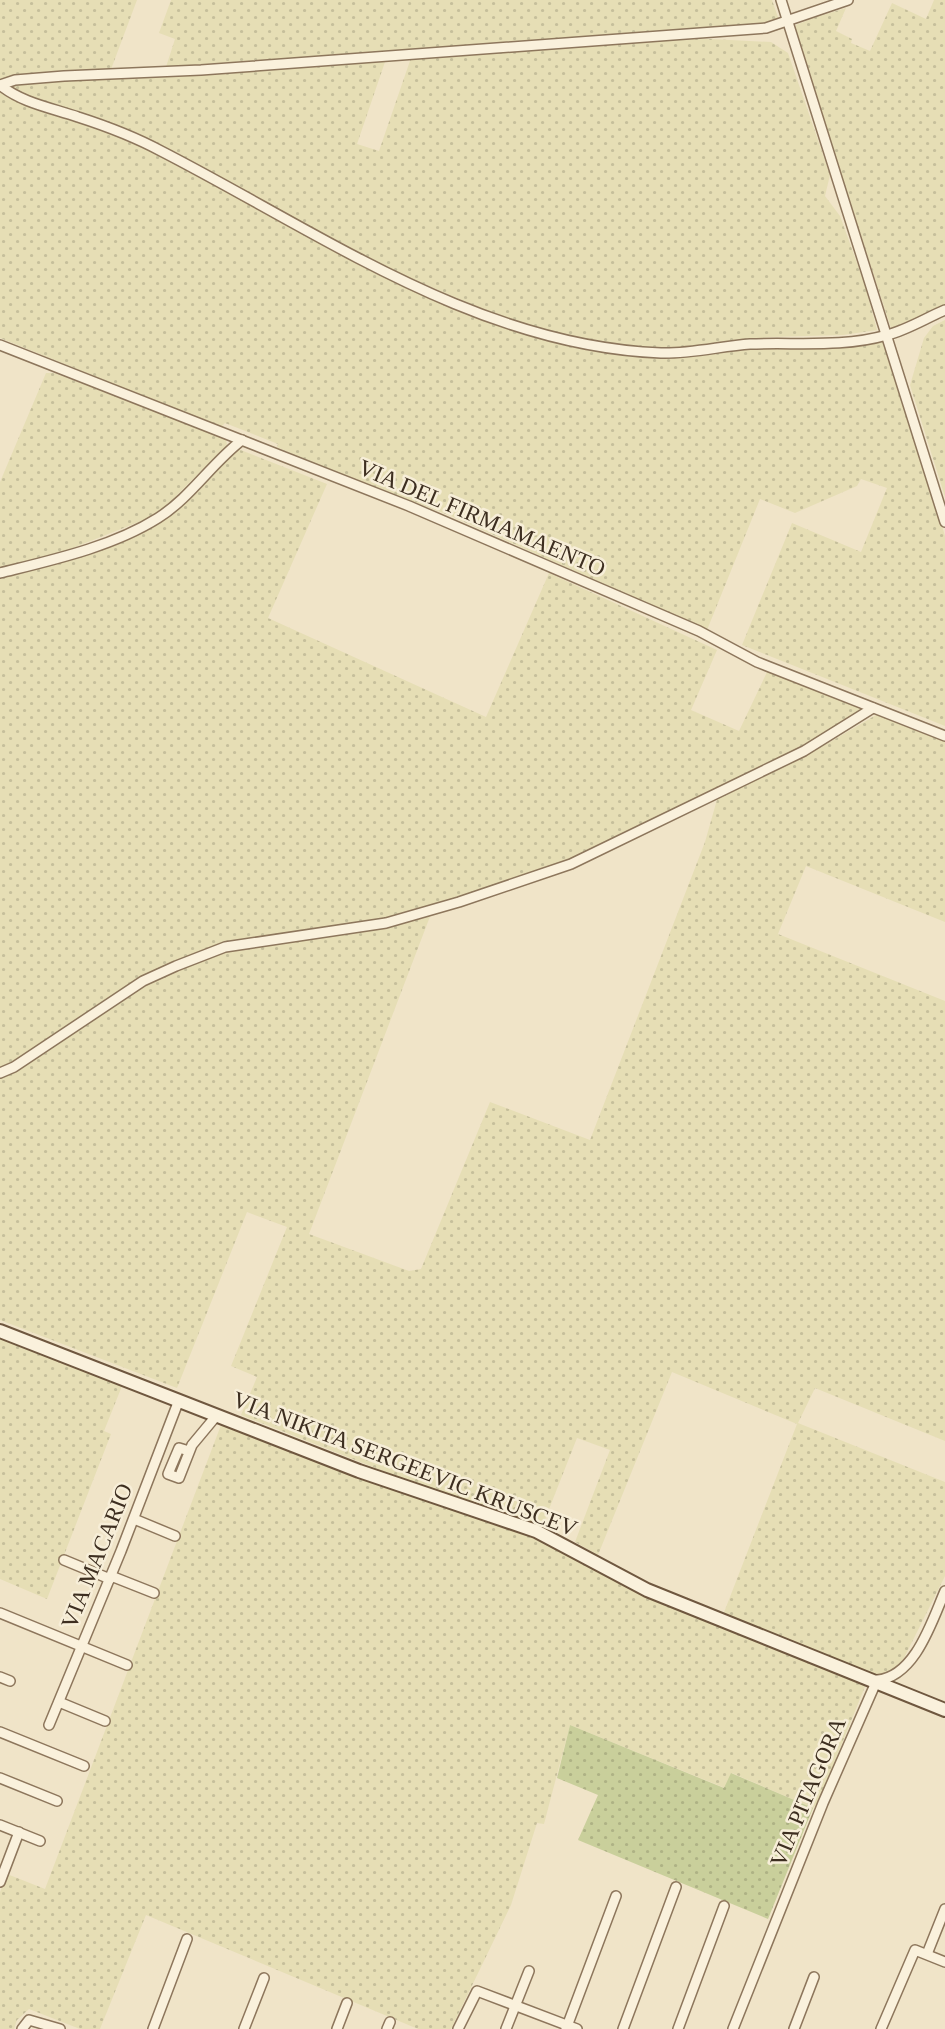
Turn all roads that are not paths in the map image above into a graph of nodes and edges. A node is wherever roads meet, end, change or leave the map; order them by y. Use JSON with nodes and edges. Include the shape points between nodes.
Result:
{"nodes":[{"id":1,"x":781,"y":0,"type":"edge"},
{"id":2,"x":848,"y":0,"type":"edge"},
{"id":3,"x":788,"y":23,"type":"junction"},
{"id":4,"x":0,"y":85,"type":"edge"},
{"id":5,"x":945,"y":310,"type":"edge"},
{"id":6,"x":888,"y":335,"type":"junction"},
{"id":7,"x":0,"y":345,"type":"edge"},
{"id":8,"x":242,"y":440,"type":"junction"},
{"id":9,"x":945,"y":522,"type":"edge"},
{"id":10,"x":0,"y":573,"type":"edge"},
{"id":11,"x":873,"y":708,"type":"junction"},
{"id":12,"x":945,"y":736,"type":"edge"},
{"id":13,"x":0,"y":1073,"type":"edge"},
{"id":14,"x":0,"y":1331,"type":"edge"},
{"id":15,"x":179,"y":1400,"type":"junction"},
{"id":16,"x":216,"y":1415,"type":"junction"},
{"id":17,"x":154,"y":1463,"type":"junction"},
{"id":18,"x":134,"y":1518,"type":"junction"},
{"id":19,"x":175,"y":1536,"type":"dead end"},
{"id":20,"x":64,"y":1560,"type":"dead end"},
{"id":21,"x":110,"y":1578,"type":"junction"},
{"id":22,"x":945,"y":1591,"type":"edge"},
{"id":23,"x":154,"y":1593,"type":"dead end"},
{"id":24,"x":0,"y":1613,"type":"edge"},
{"id":25,"x":82,"y":1647,"type":"junction"},
{"id":26,"x":127,"y":1665,"type":"dead end"},
{"id":27,"x":0,"y":1677,"type":"edge"},
{"id":28,"x":877,"y":1680,"type":"junction"},
{"id":29,"x":10,"y":1681,"type":"dead end"},
{"id":30,"x":59,"y":1702,"type":"junction"},
{"id":31,"x":945,"y":1710,"type":"edge"},
{"id":32,"x":105,"y":1721,"type":"dead end"},
{"id":33,"x":49,"y":1725,"type":"dead end"},
{"id":34,"x":0,"y":1732,"type":"edge"},
{"id":35,"x":84,"y":1766,"type":"dead end"},
{"id":36,"x":0,"y":1778,"type":"edge"},
{"id":37,"x":57,"y":1801,"type":"dead end"},
{"id":38,"x":0,"y":1825,"type":"edge"},
{"id":39,"x":19,"y":1832,"type":"junction"},
{"id":40,"x":40,"y":1841,"type":"dead end"},
{"id":41,"x":1,"y":1877,"type":"edge"},
{"id":42,"x":676,"y":1887,"type":"dead end"},
{"id":43,"x":616,"y":1896,"type":"dead end"},
{"id":44,"x":724,"y":1906,"type":"dead end"},
{"id":45,"x":945,"y":1909,"type":"edge"},
{"id":46,"x":187,"y":1939,"type":"dead end"},
{"id":47,"x":927,"y":1954,"type":"junction"},
{"id":48,"x":945,"y":1962,"type":"edge"},
{"id":49,"x":529,"y":1971,"type":"dead end"},
{"id":50,"x":264,"y":1978,"type":"dead end"},
{"id":51,"x":814,"y":1978,"type":"dead end"},
{"id":52,"x":347,"y":2003,"type":"dead end"},
{"id":53,"x":515,"y":2005,"type":"junction"},
{"id":54,"x":570,"y":2028,"type":"edge"},
{"id":55,"x":22,"y":2029,"type":"edge"},
{"id":56,"x":60,"y":2029,"type":"edge"},
{"id":57,"x":153,"y":2029,"type":"edge"},
{"id":58,"x":244,"y":2029,"type":"edge"},
{"id":59,"x":337,"y":2029,"type":"edge"},
{"id":60,"x":458,"y":2029,"type":"edge"},
{"id":61,"x":506,"y":2029,"type":"edge"},
{"id":62,"x":623,"y":2029,"type":"edge"},
{"id":63,"x":678,"y":2029,"type":"edge"},
{"id":64,"x":733,"y":2029,"type":"edge"},
{"id":65,"x":794,"y":2029,"type":"edge"},
{"id":66,"x":881,"y":2029,"type":"edge"}],
"edges":[{"from":1,"to":3,"type":"street"},
{"from":2,"to":3,"type":"street"},
{"from":3,"to":4,"type":"street","via":[[620,39],[15,80]]},
{"from":3,"to":6,"type":"street"},
{"from":4,"to":6,"type":"street","via":[[26,100],[159,149],[424,289],[549,337],[662,353],[757,344],[821,345]]},
{"from":5,"to":6,"type":"street"},
{"from":6,"to":9,"type":"street"},
{"from":7,"to":8,"type":"street","name":"VIA DEL FIRMAMAENTO"},
{"from":8,"to":10,"type":"street","via":[[160,517],[59,558]]},
{"from":8,"to":11,"type":"street","name":"VIA DEL FIRMAMAENTO","via":[[482,538],[699,631],[757,662]]},
{"from":11,"to":12,"type":"street","name":"VIA DEL FIRMAMAENTO"},
{"from":11,"to":13,"type":"street","via":[[804,751],[571,864],[386,923],[225,947],[176,966],[143,981]]},
{"from":14,"to":15,"type":"main road","name":"VIA NIKITA SERGEEVIC KRUSCEV"},
{"from":15,"to":16,"type":"main road","name":"VIA NIKITA SERGEEVIC KRUSCEV"},
{"from":15,"to":17,"type":"street","name":"VIA MACARIO"},
{"from":16,"to":17,"type":"street","via":[[189,1451],[179,1448],[170,1469]]},
{"from":16,"to":28,"type":"main road","name":"VIA NIKITA SERGEEVIC KRUSCEV","via":[[359,1471],[536,1531],[639,1586]]},
{"from":17,"to":18,"type":"street","name":"VIA MACARIO"},
{"from":18,"to":19,"type":"street"},
{"from":18,"to":21,"type":"street","name":"VIA MACARIO"},
{"from":20,"to":21,"type":"street"},
{"from":21,"to":23,"type":"street"},
{"from":21,"to":25,"type":"street","name":"VIA MACARIO"},
{"from":22,"to":28,"type":"street","via":[[917,1649],[901,1670]]},
{"from":24,"to":25,"type":"street"},
{"from":25,"to":26,"type":"street"},
{"from":25,"to":30,"type":"street","name":"VIA MACARIO"},
{"from":27,"to":29,"type":"street"},
{"from":28,"to":31,"type":"main road","name":"VIA NIKITA SERGEEVIC KRUSCEV"},
{"from":28,"to":64,"type":"street","name":"VIA PITAGORA"},
{"from":30,"to":32,"type":"street"},
{"from":30,"to":33,"type":"street","name":"VIA MACARIO"},
{"from":34,"to":35,"type":"street"},
{"from":36,"to":37,"type":"street"},
{"from":38,"to":39,"type":"street"},
{"from":39,"to":40,"type":"street"},
{"from":39,"to":41,"type":"street"},
{"from":42,"to":62,"type":"street"},
{"from":43,"to":54,"type":"street"},
{"from":44,"to":63,"type":"street"},
{"from":45,"to":47,"type":"street"},
{"from":46,"to":57,"type":"street"},
{"from":47,"to":48,"type":"street"},
{"from":47,"to":66,"type":"street","via":[[915,1950]]},
{"from":49,"to":53,"type":"street"},
{"from":50,"to":58,"type":"street"},
{"from":51,"to":65,"type":"street"},
{"from":52,"to":59,"type":"street"},
{"from":53,"to":54,"type":"street"},
{"from":53,"to":60,"type":"street","via":[[477,1991]]},
{"from":53,"to":61,"type":"street"},
{"from":55,"to":56,"type":"street","via":[[29,2020]]}]}
